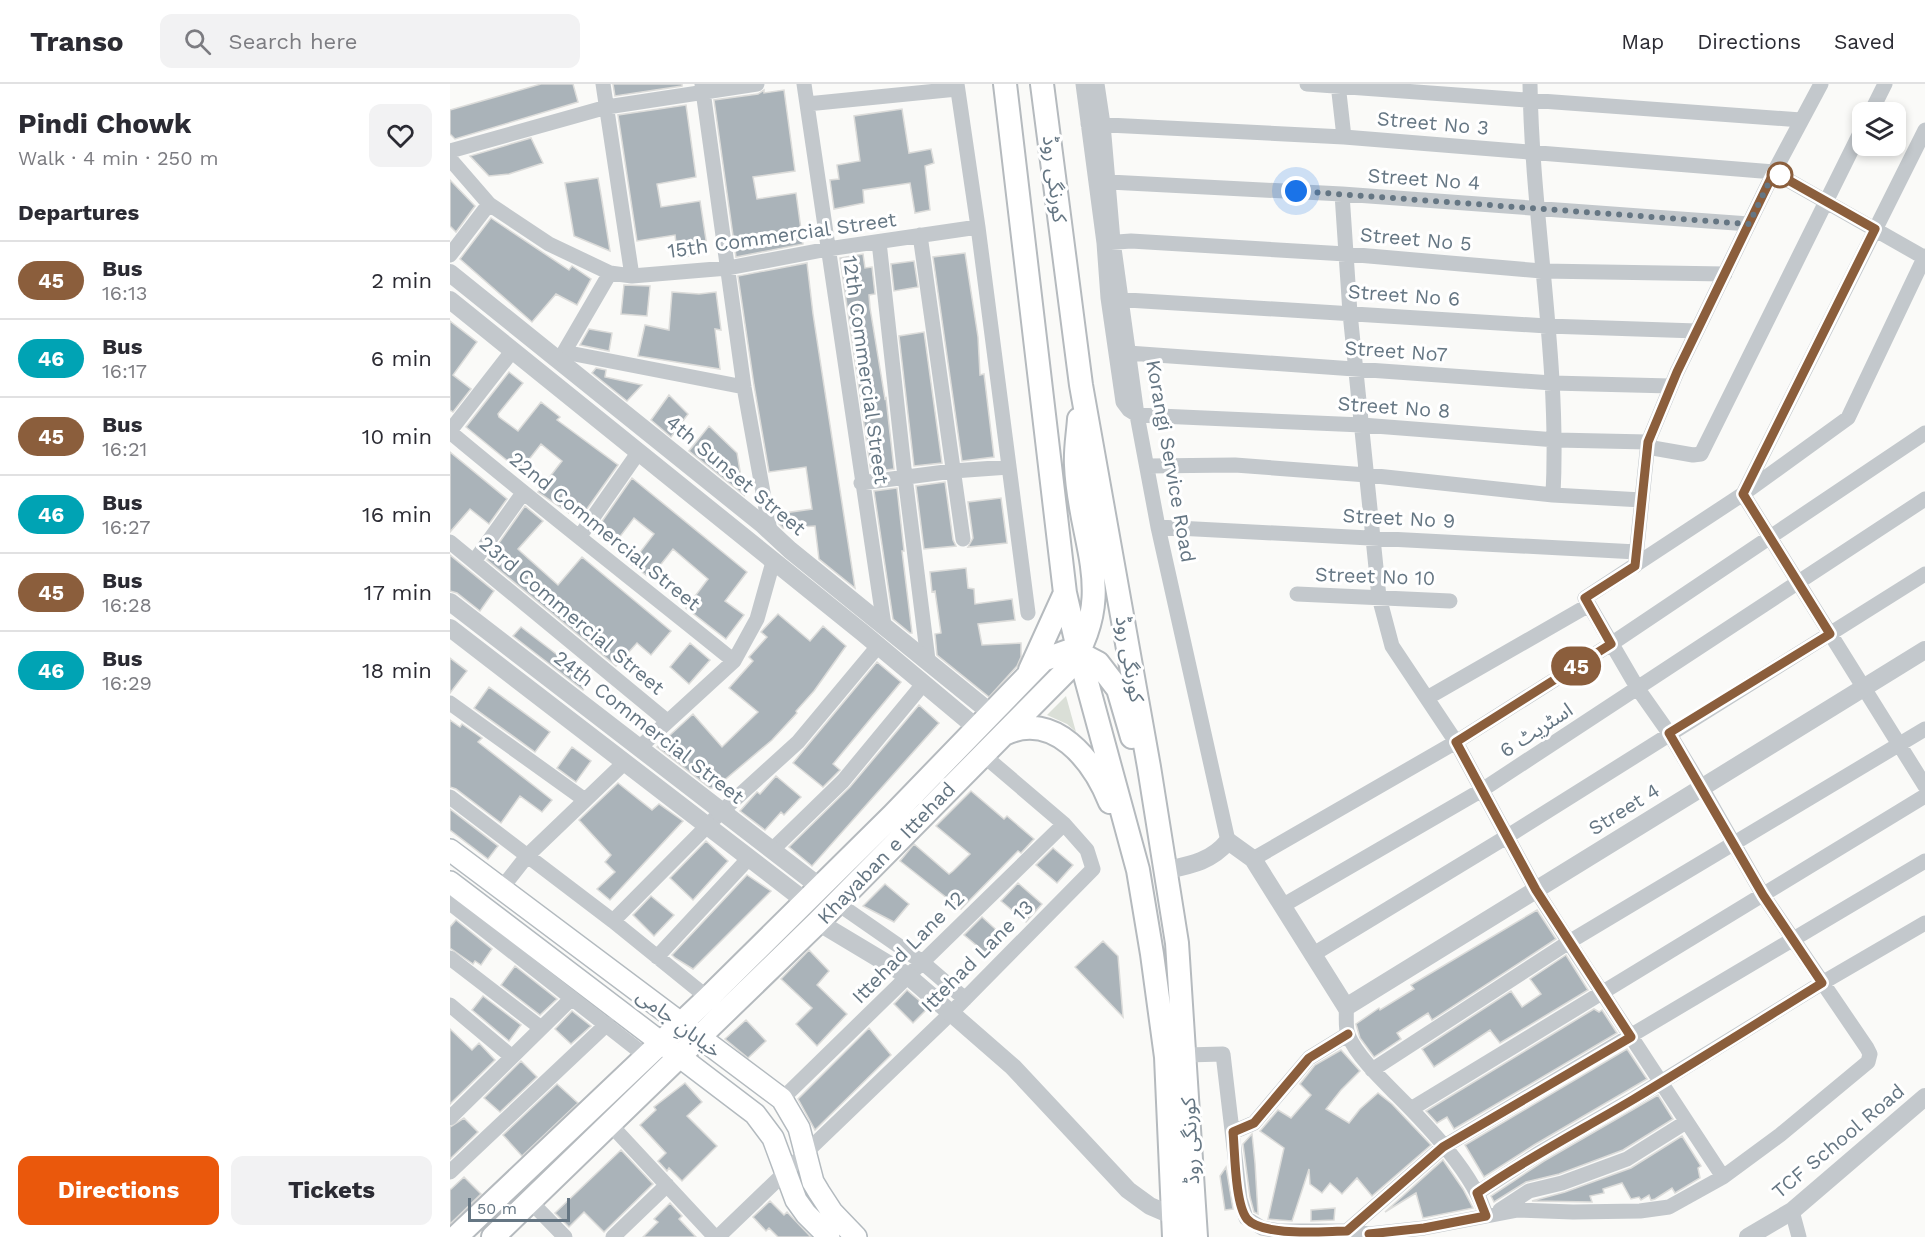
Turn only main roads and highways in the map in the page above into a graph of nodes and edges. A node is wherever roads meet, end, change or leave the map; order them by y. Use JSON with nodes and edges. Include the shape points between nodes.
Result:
{"nodes":[{"id":1,"x":1005,"y":84,"type":"edge"},
{"id":2,"x":1042,"y":84,"type":"edge"},
{"id":3,"x":1082,"y":385,"type":"junction"},
{"id":4,"x":1065,"y":593,"type":"junction"},
{"id":5,"x":1079,"y":653,"type":"junction"},
{"id":6,"x":1035,"y":667,"type":"junction"},
{"id":7,"x":1060,"y":679,"type":"junction"},
{"id":8,"x":1000,"y":736,"type":"junction"},
{"id":9,"x":1149,"y":767,"type":"junction"},
{"id":10,"x":450,"y":850,"type":"edge"},
{"id":11,"x":1138,"y":870,"type":"junction"},
{"id":12,"x":450,"y":882,"type":"edge"},
{"id":13,"x":680,"y":1024,"type":"junction"},
{"id":14,"x":699,"y":1038,"type":"junction"},
{"id":15,"x":654,"y":1050,"type":"junction"},
{"id":16,"x":680,"y":1057,"type":"junction"},
{"id":17,"x":1182,"y":1228,"type":"edge"},
{"id":18,"x":854,"y":1236,"type":"edge"},
{"id":19,"x":456,"y":1237,"type":"edge"},
{"id":20,"x":493,"y":1237,"type":"edge"},
{"id":21,"x":829,"y":1237,"type":"edge"}],
"edges":[{"from":1,"to":4,"type":"main road","name":"کورنگی روڈ"},
{"from":2,"to":3,"type":"main road","name":"کورنگی روڈ"},
{"from":3,"to":5,"type":"main road","name":"Khayaban e Ittehad","via":[[1076,465],[1095,592],[1091,621]]},
{"from":3,"to":9,"type":"main road","name":"کورنگی روڈ"},
{"from":4,"to":5,"type":"main road","name":"کورنگی روڈ"},
{"from":4,"to":6,"type":"main road"},
{"from":5,"to":6,"type":"main road","via":[[1068,651]]},
{"from":5,"to":7,"type":"main road","name":"Khayaban e Ittehad"},
{"from":5,"to":9,"type":"main road","via":[[1110,675],[1118,689],[1128,731]]},
{"from":5,"to":11,"type":"main road","name":"کورنگی روڈ"},
{"from":6,"to":7,"type":"main road","via":[[1051,659],[1058,663]]},
{"from":6,"to":13,"type":"main road","name":"Khayaban e Ittehad"},
{"from":7,"to":8,"type":"main road","name":"Khayaban e Ittehad"},
{"from":8,"to":11,"type":"main road","via":[[1015,729],[1043,728],[1075,748],[1104,788]]},
{"from":8,"to":14,"type":"main road","name":"Khayaban e Ittehad"},
{"from":9,"to":17,"type":"main road","name":"کورنگی روڈ","via":[[1177,943],[1186,1055]]},
{"from":10,"to":13,"type":"main road","name":"خیابانِ جامی"},
{"from":11,"to":17,"type":"main road","name":"کورنگی روڈ","via":[[1166,1057],[1172,1169]]},
{"from":12,"to":15,"type":"main road","name":"خیابانِ جامی"},
{"from":13,"to":14,"type":"main road","name":"خیابانِ جامی"},
{"from":13,"to":15,"type":"main road","name":"Khayaban e Ittehad"},
{"from":14,"to":16,"type":"main road","name":"Khayaban e Ittehad"},
{"from":14,"to":18,"type":"main road","name":"خیابانِ جامی","via":[[782,1100],[799,1128],[813,1182],[831,1212]]},
{"from":15,"to":16,"type":"main road","name":"خیابانِ جامی"},
{"from":15,"to":19,"type":"main road","name":"Khayaban e Ittehad"},
{"from":16,"to":20,"type":"main road","name":"Khayaban e Ittehad"},
{"from":16,"to":21,"type":"main road","name":"خیابانِ جامی","via":[[755,1114],[773,1138],[782,1159],[779,1178]]}]}
